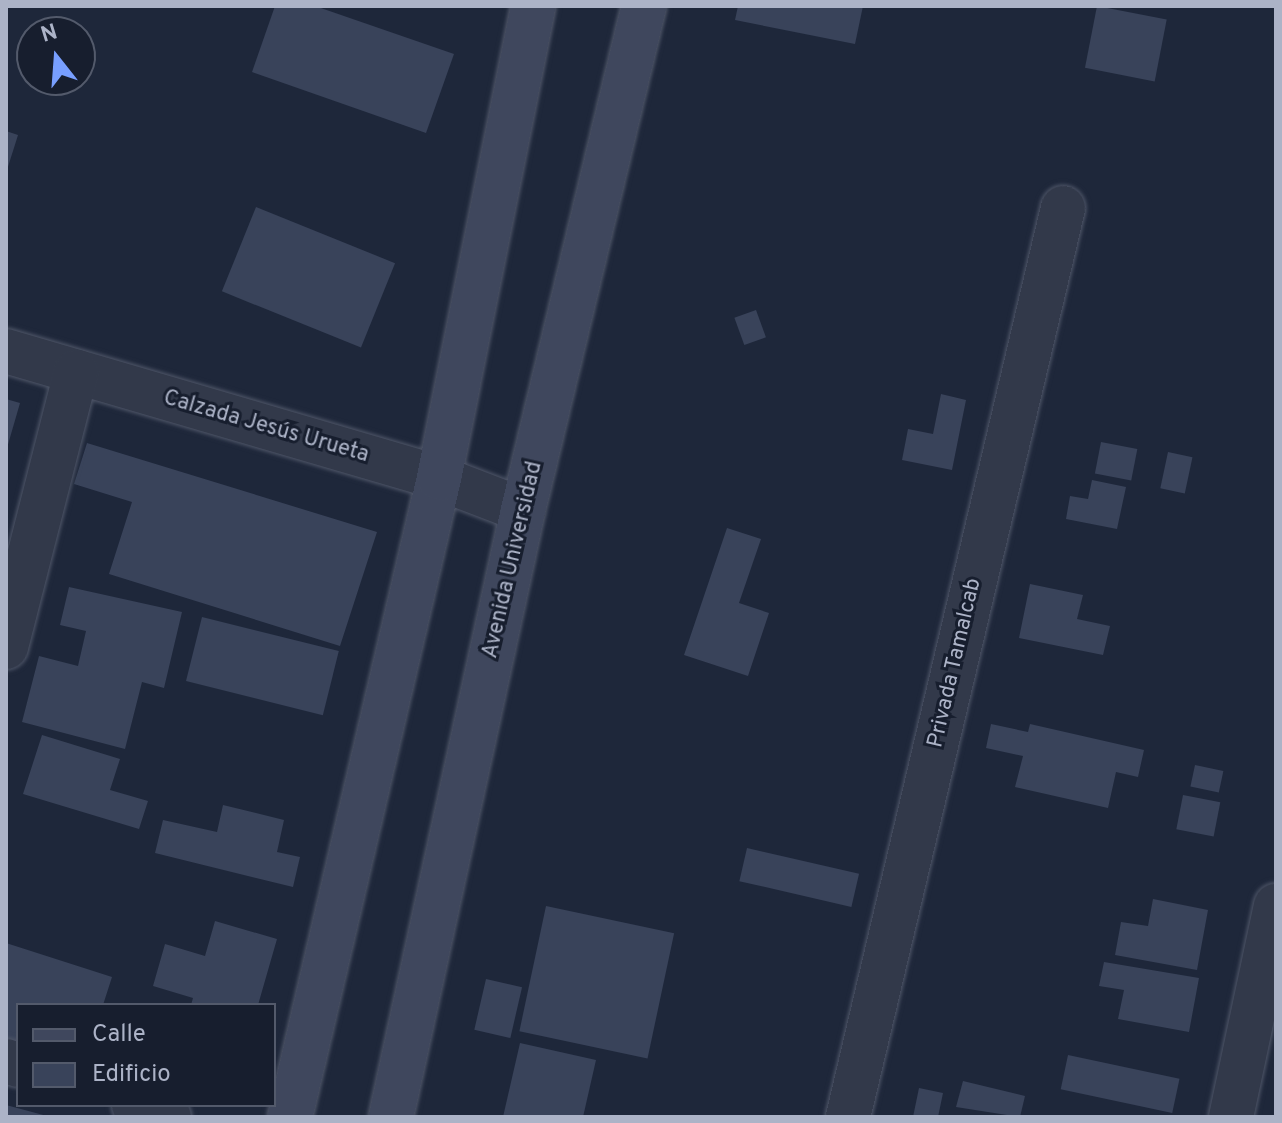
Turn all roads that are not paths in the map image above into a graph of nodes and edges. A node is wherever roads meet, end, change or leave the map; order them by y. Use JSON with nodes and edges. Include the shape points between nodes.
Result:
{"nodes":[{"id":1,"x":533,"y":6,"type":"edge"},
{"id":2,"x":644,"y":6,"type":"edge"},
{"id":3,"x":1063,"y":208,"type":"dead end"},
{"id":4,"x":6,"y":351,"type":"edge"},
{"id":5,"x":76,"y":372,"type":"junction"},
{"id":6,"x":439,"y":478,"type":"junction"},
{"id":7,"x":523,"y":510,"type":"junction"},
{"id":8,"x":6,"y":647,"type":"edge"},
{"id":9,"x":1276,"y":906,"type":"edge"},
{"id":10,"x":140,"y":1107,"type":"edge"},
{"id":11,"x":169,"y":1117,"type":"edge"},
{"id":12,"x":290,"y":1117,"type":"edge"},
{"id":13,"x":391,"y":1117,"type":"edge"},
{"id":14,"x":848,"y":1117,"type":"edge"},
{"id":15,"x":1231,"y":1117,"type":"edge"}],
"edges":[{"from":1,"to":6,"type":"main road"},
{"from":2,"to":7,"type":"main road","name":"Avenida Universidad"},
{"from":3,"to":14,"type":"street","name":"Privada Tamalcab"},
{"from":4,"to":5,"type":"street","name":"Calzada Jesús Urueta"},
{"from":5,"to":6,"type":"street","name":"Calzada Jesús Urueta"},
{"from":5,"to":8,"type":"street"},
{"from":6,"to":7,"type":"street","name":"Calzada Jesús Urueta"},
{"from":6,"to":12,"type":"main road"},
{"from":7,"to":13,"type":"main road","name":"Avenida Universidad"},
{"from":9,"to":15,"type":"street"},
{"from":10,"to":11,"type":"street"}]}
